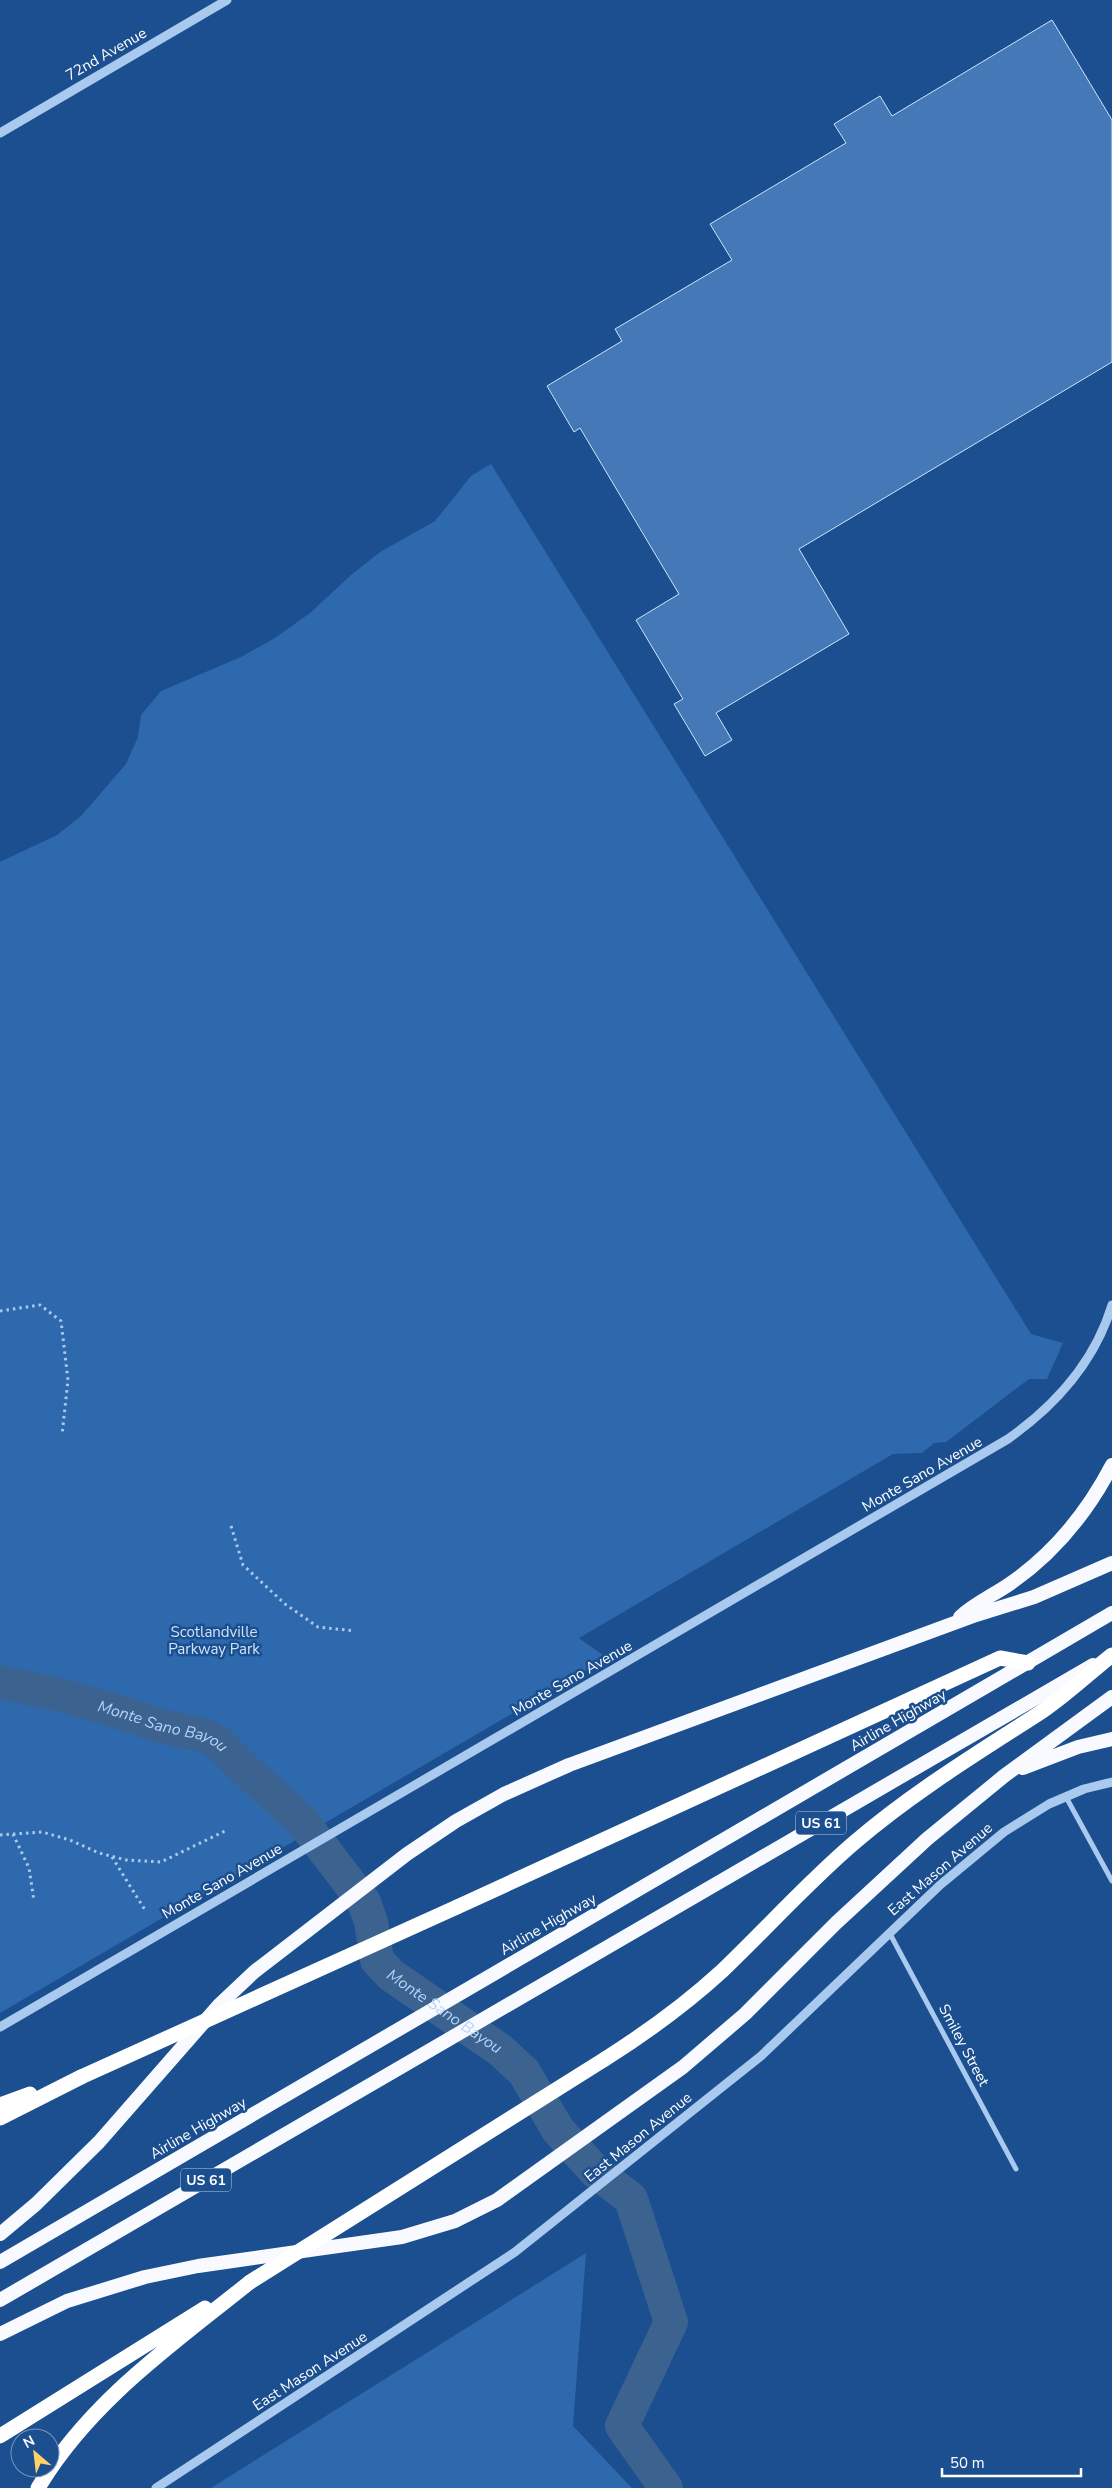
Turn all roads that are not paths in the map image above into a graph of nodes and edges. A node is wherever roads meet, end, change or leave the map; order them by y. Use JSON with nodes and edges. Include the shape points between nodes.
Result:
{"nodes":[{"id":1,"x":227,"y":0,"type":"edge"},
{"id":2,"x":0,"y":133,"type":"edge"},
{"id":3,"x":1112,"y":1305,"type":"edge"},
{"id":4,"x":1112,"y":1465,"type":"edge"},
{"id":5,"x":1112,"y":1563,"type":"edge"},
{"id":6,"x":1112,"y":1613,"type":"edge"},
{"id":7,"x":952,"y":1624,"type":"junction"},
{"id":8,"x":1112,"y":1654,"type":"edge"},
{"id":9,"x":1028,"y":1662,"type":"junction"},
{"id":10,"x":1112,"y":1697,"type":"edge"},
{"id":11,"x":1112,"y":1739,"type":"edge"},
{"id":12,"x":1004,"y":1776,"type":"junction"},
{"id":13,"x":1112,"y":1782,"type":"edge"},
{"id":14,"x":1066,"y":1797,"type":"junction"},
{"id":15,"x":1112,"y":1881,"type":"edge"},
{"id":16,"x":889,"y":1932,"type":"junction"},
{"id":17,"x":0,"y":2027,"type":"edge"},
{"id":18,"x":81,"y":2077,"type":"junction"},
{"id":19,"x":0,"y":2104,"type":"edge"},
{"id":20,"x":0,"y":2118,"type":"edge"},
{"id":21,"x":1016,"y":2169,"type":"dead end"},
{"id":22,"x":0,"y":2234,"type":"edge"},
{"id":23,"x":0,"y":2262,"type":"edge"},
{"id":24,"x":250,"y":2282,"type":"junction"},
{"id":25,"x":0,"y":2300,"type":"edge"},
{"id":26,"x":0,"y":2334,"type":"edge"},
{"id":27,"x":0,"y":2436,"type":"edge"},
{"id":28,"x":38,"y":2488,"type":"edge"},
{"id":29,"x":156,"y":2488,"type":"edge"}],
"edges":[{"from":1,"to":2,"type":"street","name":"72nd Avenue"},
{"from":3,"to":17,"type":"street","name":"Monte Sano Avenue","via":[[1093,1348],[1072,1380],[1038,1417],[1008,1438]]},
{"from":4,"to":7,"type":"highway","via":[[1082,1512],[1053,1547],[1012,1583],[970,1608]]},
{"from":5,"to":7,"type":"highway","via":[[1034,1596]]},
{"from":6,"to":9,"type":"highway","name":"Airline Highway","number":"US 61"},
{"from":7,"to":22,"type":"highway","via":[[562,1768],[481,1806],[407,1854],[254,1972],[219,2005],[100,2142]]},
{"from":8,"to":24,"type":"highway","bridge":true,"via":[[1040,1713],[973,1755],[880,1822],[820,1872],[703,1988],[651,2028]]},
{"from":8,"to":25,"type":"highway","number":"US 61"},
{"from":9,"to":18,"type":"highway","bridge":true,"via":[[1000,1658]]},
{"from":9,"to":23,"type":"highway","name":"Airline Highway","number":"US 61"},
{"from":10,"to":12,"type":"highway"},
{"from":11,"to":12,"type":"highway","via":[[1078,1747]]},
{"from":12,"to":26,"type":"highway","via":[[908,1856],[745,2014],[683,2067],[527,2180],[474,2213],[421,2232],[384,2240],[173,2270],[67,2301]]},
{"from":13,"to":14,"type":"street","name":"East Mason Avenue"},
{"from":14,"to":15,"type":"street"},
{"from":14,"to":16,"type":"street","name":"East Mason Avenue","via":[[1025,1817],[988,1844]]},
{"from":16,"to":21,"type":"street","name":"Smiley Street"},
{"from":16,"to":29,"type":"street","name":"East Mason Avenue","via":[[776,2043],[560,2217],[467,2285]]},
{"from":18,"to":19,"type":"highway"},
{"from":18,"to":20,"type":"highway"},
{"from":24,"to":27,"type":"highway"},
{"from":24,"to":28,"type":"highway","via":[[111,2396],[64,2448]]}]}
